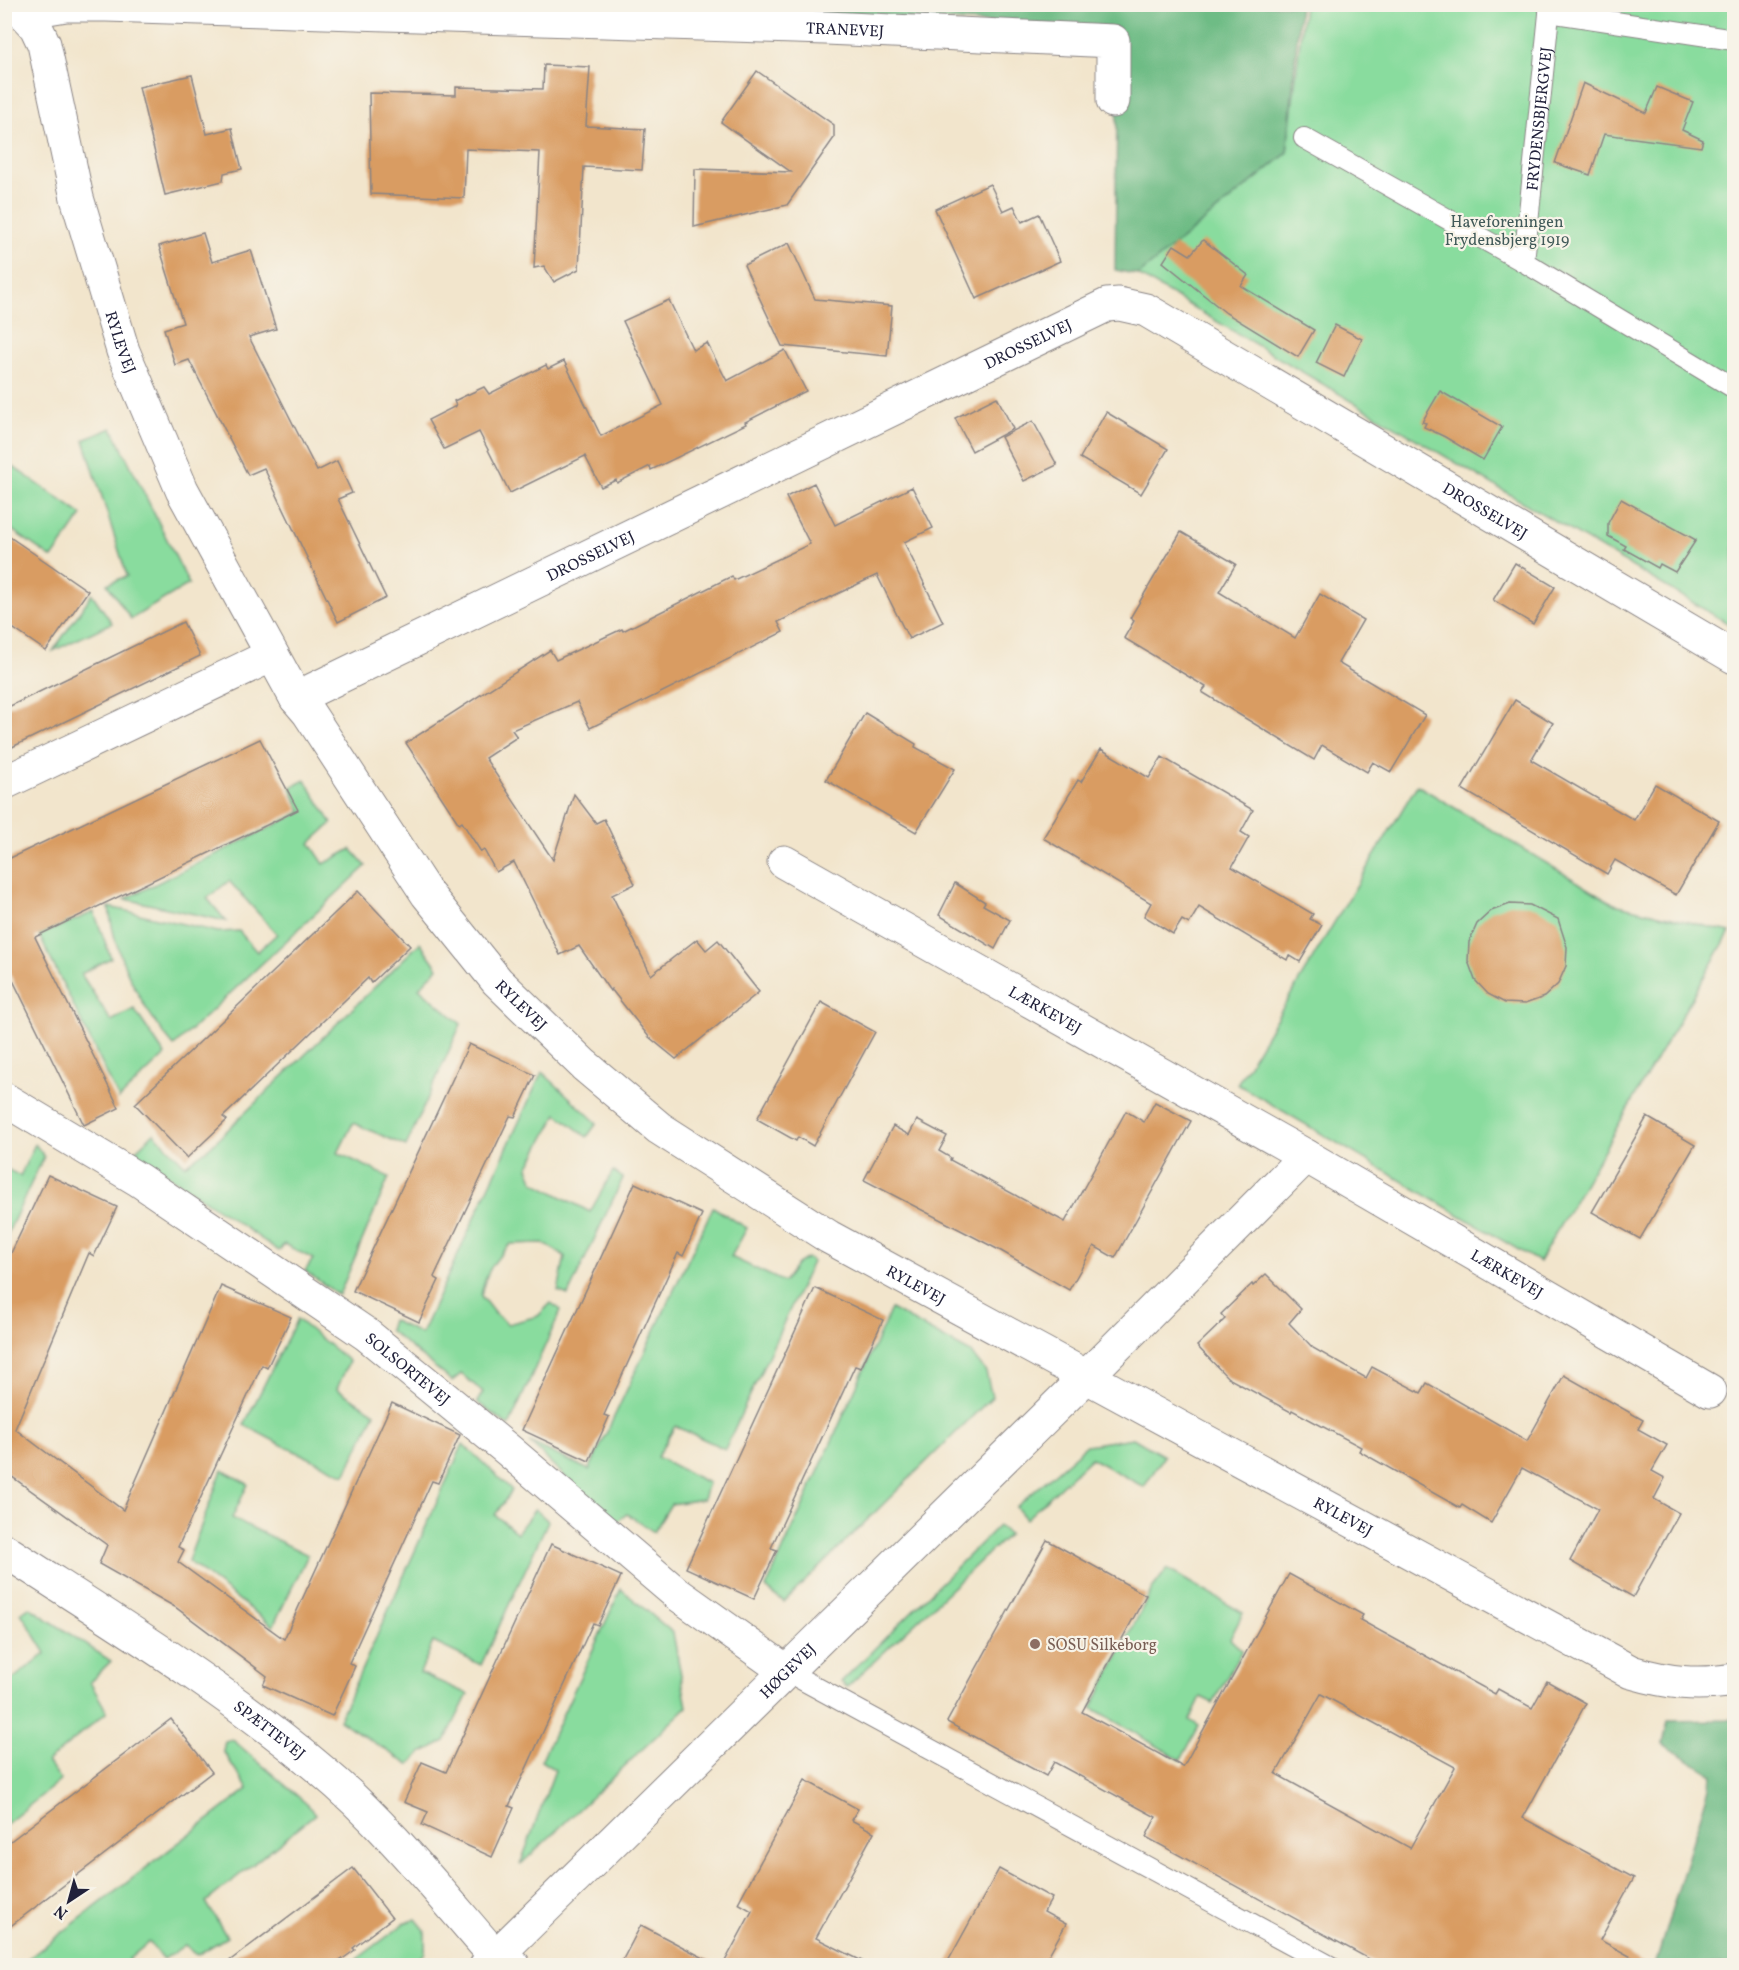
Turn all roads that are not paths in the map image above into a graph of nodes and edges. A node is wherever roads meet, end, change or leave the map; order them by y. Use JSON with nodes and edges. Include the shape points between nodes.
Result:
{"nodes":[{"id":1,"x":19,"y":8,"type":"edge"},
{"id":2,"x":1550,"y":8,"type":"edge"},
{"id":3,"x":1734,"y":40,"type":"edge"},
{"id":4,"x":1113,"y":100,"type":"dead end"},
{"id":5,"x":1304,"y":138,"type":"dead end"},
{"id":6,"x":1524,"y":262,"type":"junction"},
{"id":7,"x":1734,"y":388,"type":"edge"},
{"id":8,"x":272,"y":655,"type":"junction"},
{"id":9,"x":1734,"y":657,"type":"edge"},
{"id":10,"x":296,"y":698,"type":"junction"},
{"id":11,"x":4,"y":783,"type":"edge"},
{"id":12,"x":784,"y":862,"type":"dead end"},
{"id":13,"x":4,"y":1099,"type":"edge"},
{"id":14,"x":1306,"y":1156,"type":"junction"},
{"id":15,"x":1087,"y":1376,"type":"junction"},
{"id":16,"x":1710,"y":1391,"type":"dead end"},
{"id":17,"x":4,"y":1550,"type":"edge"},
{"id":18,"x":786,"y":1671,"type":"junction"},
{"id":19,"x":1734,"y":1680,"type":"edge"},
{"id":20,"x":498,"y":1962,"type":"edge"},
{"id":21,"x":1330,"y":1965,"type":"edge"}],
"edges":[{"from":1,"to":4,"type":"street","name":"TRANEVEJ","via":[[106,5],[815,27],[1113,41]]},
{"from":1,"to":8,"type":"street","name":"RYLEVEJ","via":[[36,27],[44,44],[77,198],[123,351],[182,490]]},
{"from":2,"to":3,"type":"lane","name":"FRYDENSBJERGVEJ"},
{"from":2,"to":6,"type":"lane","name":"FRYDENSBJERGVEJ"},
{"from":5,"to":6,"type":"lane"},
{"from":6,"to":7,"type":"lane"},
{"from":8,"to":10,"type":"street","name":"RYLEVEJ"},
{"from":8,"to":11,"type":"street"},
{"from":9,"to":10,"type":"street","name":"DROSSELVEJ","via":[[1146,310],[1119,304],[1107,305]]},
{"from":10,"to":15,"type":"street","name":"RYLEVEJ","via":[[427,894],[497,981],[584,1065],[659,1128],[820,1231]]},
{"from":12,"to":14,"type":"street","name":"LÆRKEVEJ"},
{"from":13,"to":18,"type":"street","name":"SOLSORTEVEJ","via":[[139,1180],[366,1334],[676,1593]]},
{"from":14,"to":15,"type":"street"},
{"from":14,"to":16,"type":"street","name":"LÆRKEVEJ"},
{"from":15,"to":18,"type":"street","name":"HØGEVEJ"},
{"from":15,"to":19,"type":"street","name":"RYLEVEJ","via":[[1631,1672],[1681,1684]]},
{"from":17,"to":20,"type":"street","name":"SPÆTTEVEJ","via":[[203,1679],[322,1771],[380,1826]]},
{"from":18,"to":20,"type":"street","name":"HØGEVEJ"},
{"from":18,"to":21,"type":"lane"}]}
